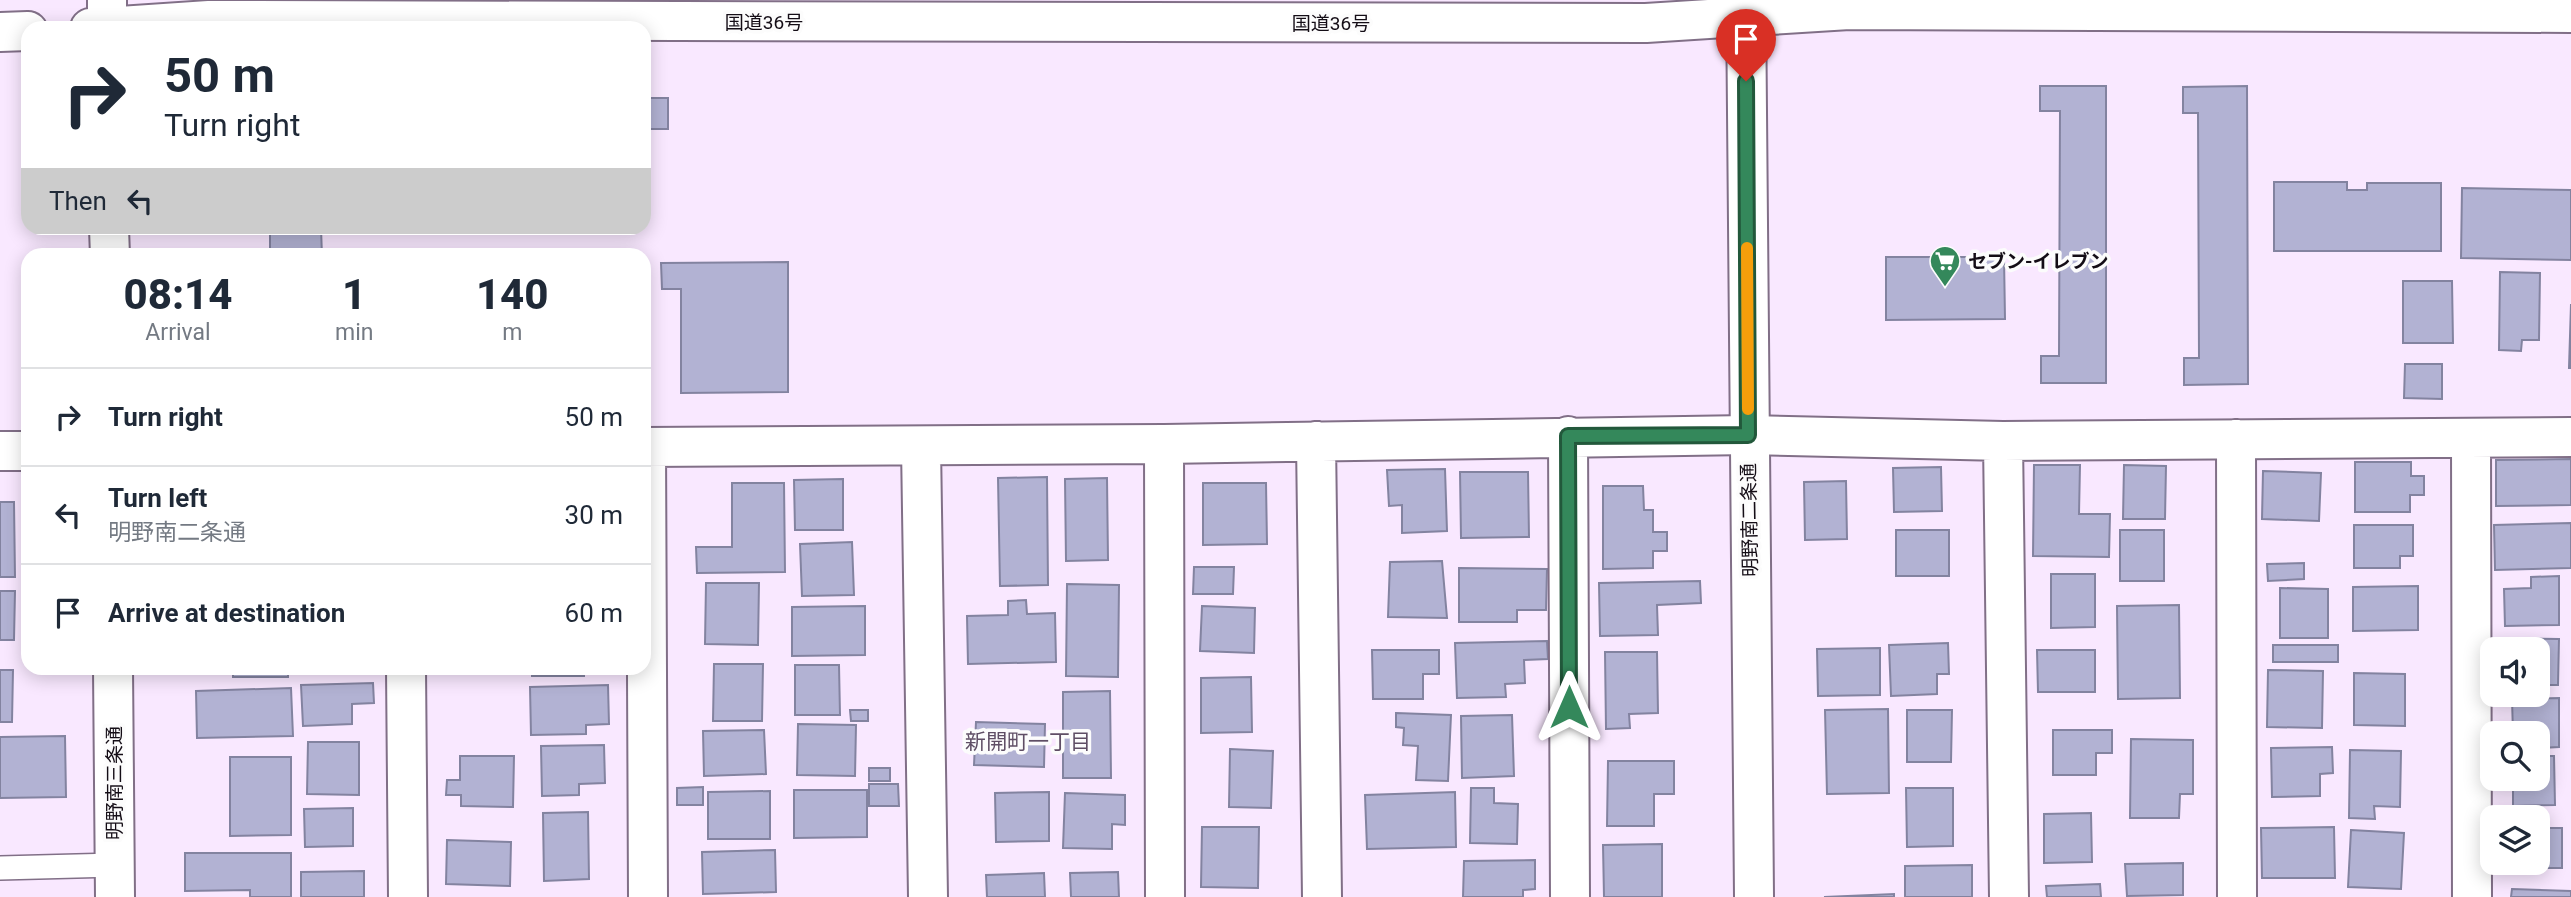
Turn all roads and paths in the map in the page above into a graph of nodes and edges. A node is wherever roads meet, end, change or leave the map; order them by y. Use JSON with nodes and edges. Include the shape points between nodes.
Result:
{"nodes":[{"id":1,"x":107,"y":0,"type":"edge"},
{"id":2,"x":1745,"y":8,"type":"edge"},
{"id":3,"x":2571,"y":13,"type":"edge"},
{"id":4,"x":107,"y":21,"type":"edge"},
{"id":5,"x":208,"y":21,"type":"edge"},
{"id":6,"x":21,"y":31,"type":"edge"},
{"id":7,"x":0,"y":32,"type":"edge"},
{"id":8,"x":1748,"y":435,"type":"junction"},
{"id":9,"x":1568,"y":436,"type":"junction"},
{"id":10,"x":2571,"y":436,"type":"edge"},
{"id":11,"x":2236,"y":439,"type":"junction"},
{"id":12,"x":2471,"y":439,"type":"junction"},
{"id":13,"x":1315,"y":441,"type":"junction"},
{"id":14,"x":2003,"y":441,"type":"junction"},
{"id":15,"x":1164,"y":444,"type":"junction"},
{"id":16,"x":921,"y":446,"type":"junction"},
{"id":17,"x":651,"y":447,"type":"edge"},
{"id":18,"x":0,"y":451,"type":"edge"},
{"id":19,"x":21,"y":451,"type":"edge"},
{"id":20,"x":113,"y":675,"type":"edge"},
{"id":21,"x":406,"y":675,"type":"edge"},
{"id":22,"x":647,"y":675,"type":"edge"},
{"id":23,"x":0,"y":868,"type":"edge"},
{"id":24,"x":115,"y":881,"type":"edge"},
{"id":25,"x":408,"y":897,"type":"edge"},
{"id":26,"x":648,"y":897,"type":"edge"},
{"id":27,"x":928,"y":897,"type":"edge"},
{"id":28,"x":1165,"y":897,"type":"edge"},
{"id":29,"x":1322,"y":897,"type":"edge"},
{"id":30,"x":1570,"y":897,"type":"edge"},
{"id":31,"x":1754,"y":897,"type":"edge"},
{"id":32,"x":2009,"y":897,"type":"edge"},
{"id":33,"x":2237,"y":897,"type":"edge"},
{"id":34,"x":2472,"y":897,"type":"edge"}],
"edges":[{"from":1,"to":4,"type":"main road"},
{"from":2,"to":3,"type":"main road","name":"国道36号"},
{"from":2,"to":5,"type":"main road","name":"国道36号","via":[[1646,23]]},
{"from":2,"to":8,"type":"main road","name":"明野南二条通"},
{"from":6,"to":7,"type":"main road"},
{"from":8,"to":9,"type":"main road"},
{"from":8,"to":14,"type":"main road"},
{"from":8,"to":31,"type":"main road","name":"明野南二条通"},
{"from":9,"to":13,"type":"main road"},
{"from":9,"to":30,"type":"main road"},
{"from":10,"to":12,"type":"main road"},
{"from":11,"to":12,"type":"main road"},
{"from":11,"to":14,"type":"main road"},
{"from":11,"to":33,"type":"main road"},
{"from":12,"to":34,"type":"main road"},
{"from":13,"to":15,"type":"main road"},
{"from":13,"to":29,"type":"main road"},
{"from":14,"to":32,"type":"main road"},
{"from":15,"to":16,"type":"main road"},
{"from":15,"to":28,"type":"main road"},
{"from":16,"to":17,"type":"main road"},
{"from":16,"to":27,"type":"main road"},
{"from":18,"to":19,"type":"main road"},
{"from":20,"to":24,"type":"main road","name":"明野南三条通"},
{"from":21,"to":25,"type":"main road"},
{"from":22,"to":26,"type":"main road"},
{"from":23,"to":24,"type":"lane"}]}
